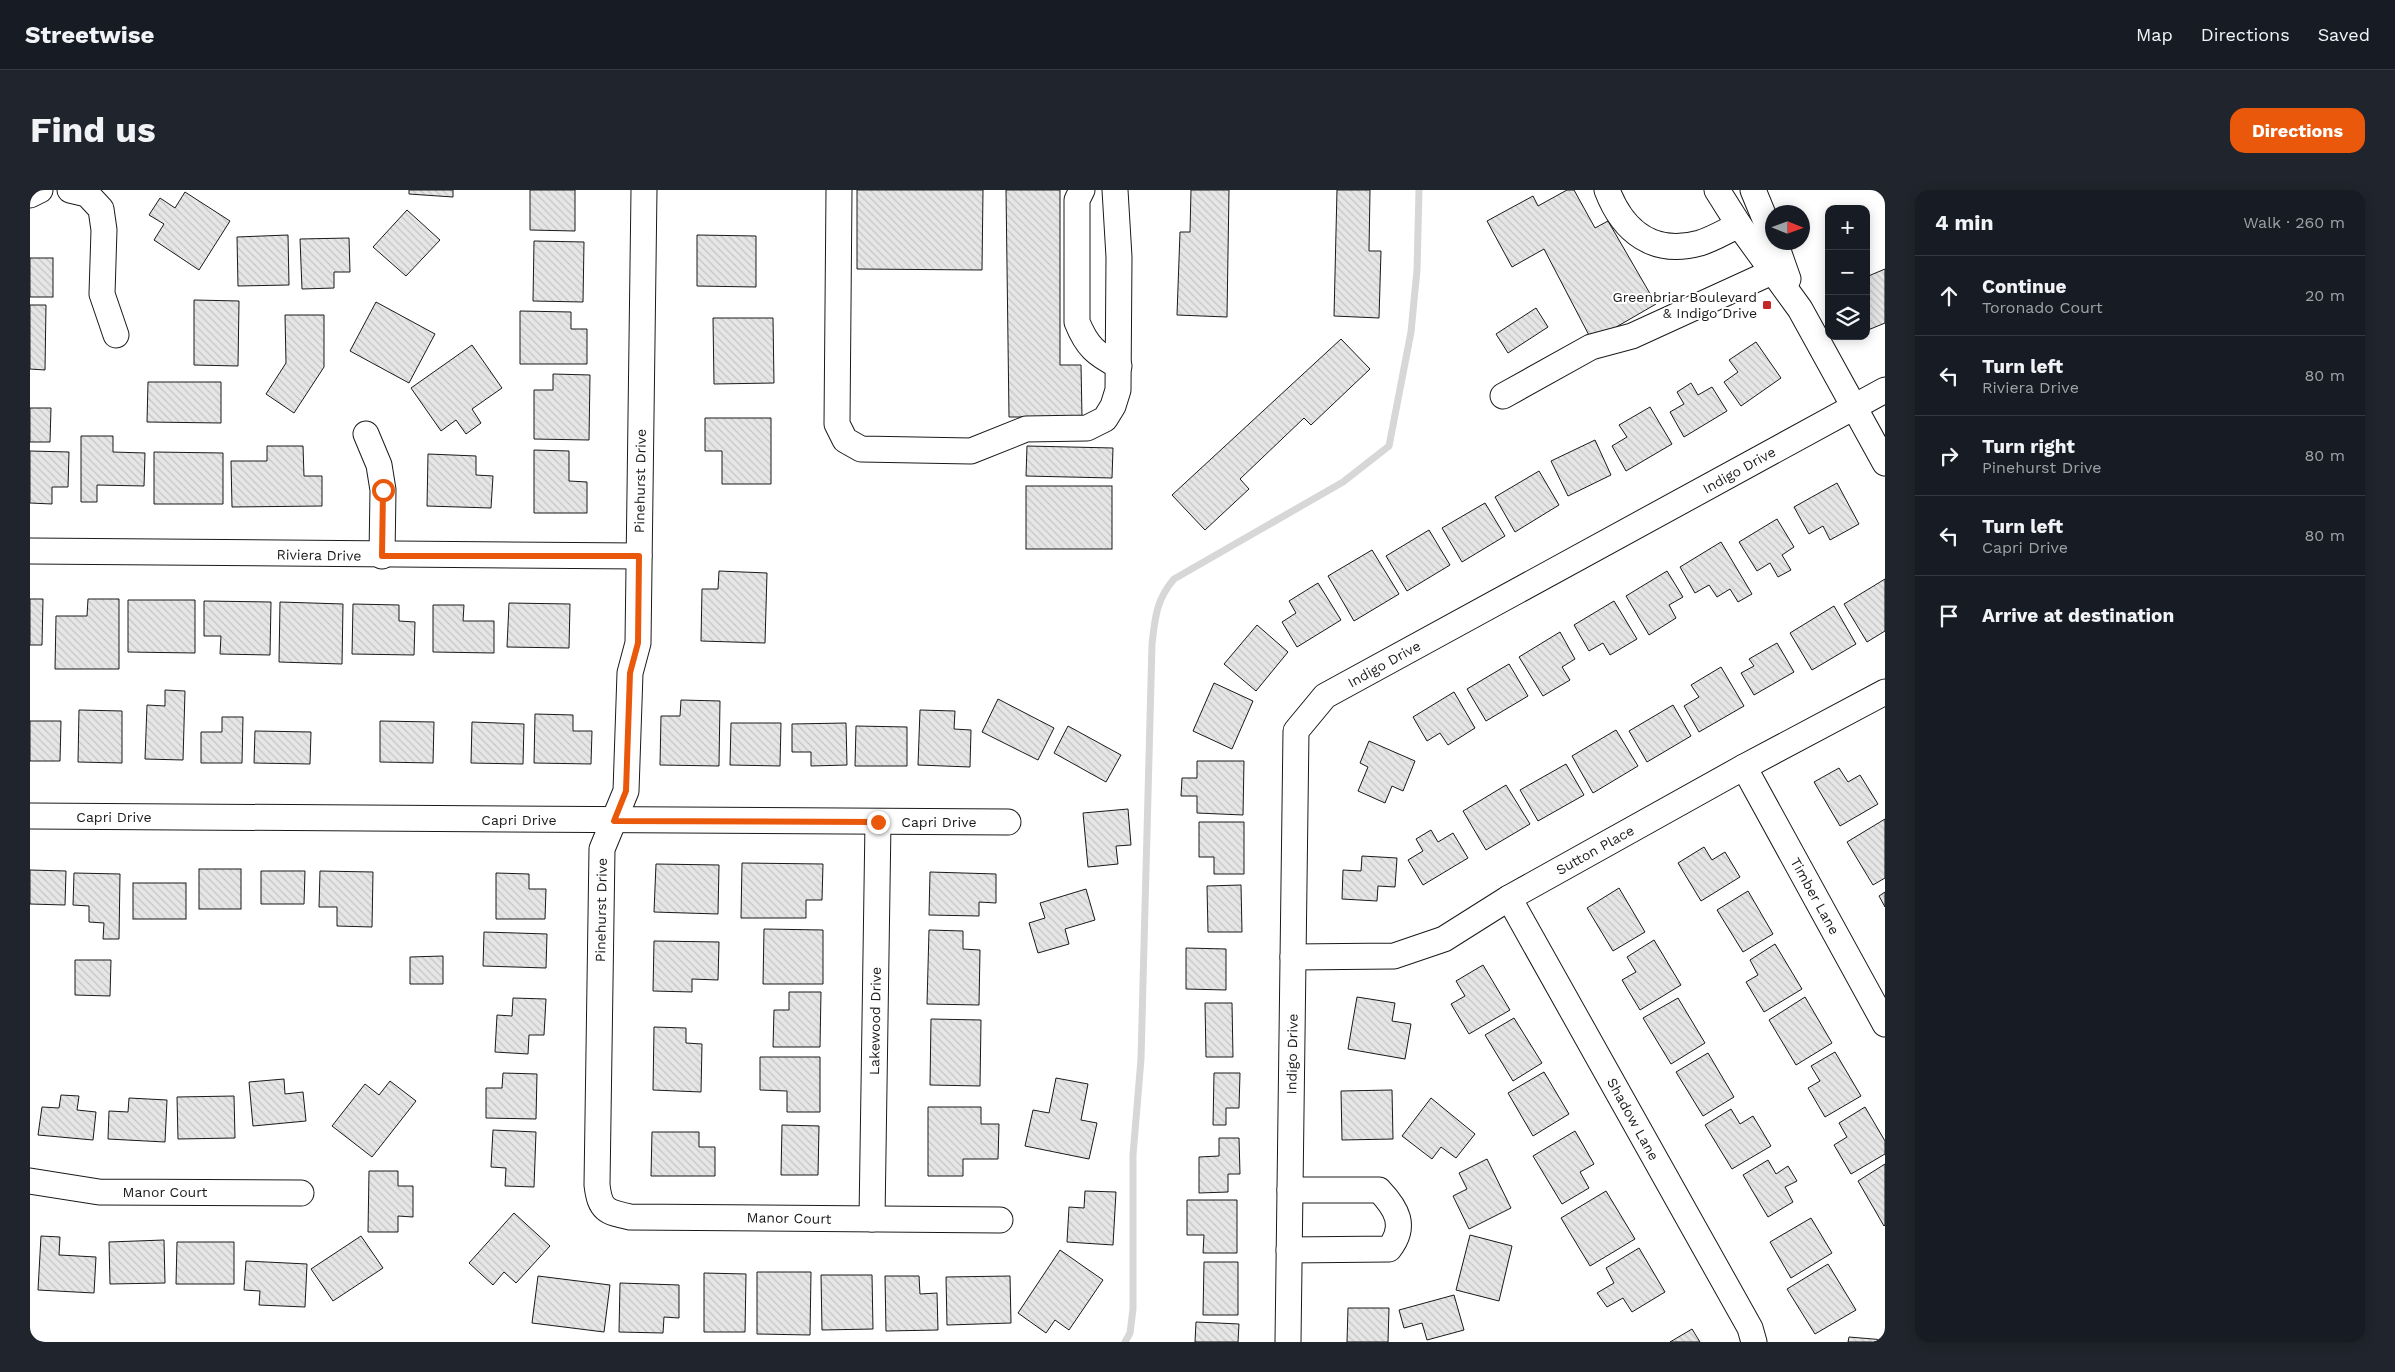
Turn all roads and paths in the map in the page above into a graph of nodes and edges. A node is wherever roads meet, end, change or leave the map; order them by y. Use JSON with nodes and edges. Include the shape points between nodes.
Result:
{"nodes":[{"id":1,"x":40,"y":190,"type":"edge"},
{"id":2,"x":70,"y":190,"type":"edge"},
{"id":3,"x":644,"y":190,"type":"edge"},
{"id":4,"x":839,"y":190,"type":"edge"},
{"id":5,"x":1082,"y":190,"type":"edge"},
{"id":6,"x":1115,"y":190,"type":"edge"},
{"id":7,"x":1607,"y":190,"type":"edge"},
{"id":8,"x":1717,"y":190,"type":"edge"},
{"id":9,"x":1753,"y":190,"type":"edge"},
{"id":10,"x":30,"y":195,"type":"edge"},
{"id":11,"x":1765,"y":219,"type":"edge"},
{"id":12,"x":1739,"y":225,"type":"junction"},
{"id":13,"x":1778,"y":250,"type":"edge"},
{"id":14,"x":1772,"y":272,"type":"junction"},
{"id":15,"x":1800,"y":309,"type":"junction"},
{"id":16,"x":116,"y":335,"type":"dead end"},
{"id":17,"x":1118,"y":366,"type":"junction"},
{"id":18,"x":1885,"y":390,"type":"edge"},
{"id":19,"x":1503,"y":396,"type":"dead end"},
{"id":20,"x":1855,"y":407,"type":"junction"},
{"id":21,"x":366,"y":434,"type":"dead end"},
{"id":22,"x":1885,"y":463,"type":"edge"},
{"id":23,"x":30,"y":551,"type":"edge"},
{"id":24,"x":382,"y":556,"type":"junction"},
{"id":25,"x":639,"y":556,"type":"junction"},
{"id":26,"x":1885,"y":692,"type":"edge"},
{"id":27,"x":1744,"y":767,"type":"junction"},
{"id":28,"x":30,"y":816,"type":"edge"},
{"id":29,"x":614,"y":821,"type":"junction"},
{"id":30,"x":878,"y":822,"type":"junction"},
{"id":31,"x":1008,"y":822,"type":"dead end"},
{"id":32,"x":1509,"y":898,"type":"junction"},
{"id":33,"x":1293,"y":956,"type":"junction"},
{"id":34,"x":1885,"y":1024,"type":"edge"},
{"id":35,"x":30,"y":1181,"type":"edge"},
{"id":36,"x":596,"y":1185,"type":"joint"},
{"id":37,"x":1290,"y":1190,"type":"junction"},
{"id":38,"x":302,"y":1193,"type":"dead end"},
{"id":39,"x":872,"y":1220,"type":"junction"},
{"id":40,"x":1000,"y":1220,"type":"dead end"},
{"id":41,"x":1289,"y":1250,"type":"junction"},
{"id":42,"x":1288,"y":1342,"type":"edge"},
{"id":43,"x":1754,"y":1342,"type":"edge"}],
"edges":[{"from":1,"to":10,"type":"street"},
{"from":2,"to":16,"type":"street","via":[[87,194],[101,209],[104,230],[102,294]]},
{"from":3,"to":25,"type":"street","name":"Pinehurst Drive"},
{"from":4,"to":17,"type":"street","via":[[837,424],[845,440],[861,448],[971,451],[1026,429],[1087,428],[1105,419],[1113,406],[1118,390]]},
{"from":5,"to":17,"type":"street","via":[[1076,200],[1077,322],[1084,339],[1097,354]]},
{"from":6,"to":17,"type":"street","via":[[1119,257]]},
{"from":7,"to":12,"type":"street","via":[[1634,232],[1654,244],[1700,243]]},
{"from":8,"to":12,"type":"street"},
{"from":9,"to":11,"type":"street"},
{"from":12,"to":14,"type":"street"},
{"from":13,"to":15,"type":"street"},
{"from":14,"to":15,"type":"street"},
{"from":14,"to":19,"type":"street","via":[[1632,336],[1591,347]]},
{"from":15,"to":20,"type":"street"},
{"from":18,"to":20,"type":"street","name":"Indigo Drive"},
{"from":20,"to":22,"type":"street"},
{"from":20,"to":33,"type":"street","name":"Indigo Drive","via":[[1325,696],[1296,731]]},
{"from":21,"to":24,"type":"street","via":[[379,464],[383,490]]},
{"from":23,"to":24,"type":"street","name":"Riviera Drive"},
{"from":24,"to":25,"type":"street","name":"Riviera Drive"},
{"from":25,"to":29,"type":"street","name":"Pinehurst Drive","via":[[638,643],[630,673],[626,791]]},
{"from":26,"to":27,"type":"street","name":"Sutton Place"},
{"from":27,"to":32,"type":"street","name":"Sutton Place"},
{"from":27,"to":34,"type":"street","name":"Timber Lane"},
{"from":28,"to":29,"type":"street","name":"Capri Drive"},
{"from":29,"to":30,"type":"street","name":"Capri Drive"},
{"from":29,"to":36,"type":"street","name":"Pinehurst Drive","via":[[602,849]]},
{"from":30,"to":31,"type":"street","name":"Capri Drive"},
{"from":30,"to":39,"type":"street","name":"Lakewood Drive"},
{"from":32,"to":33,"type":"street","name":"Sutton Place","via":[[1444,939],[1394,956]]},
{"from":32,"to":43,"type":"street","name":"Shadow Lane","via":[[1750,1328]]},
{"from":33,"to":37,"type":"street","name":"Indigo Drive"},
{"from":35,"to":38,"type":"street","name":"Manor Court","via":[[100,1192]]},
{"from":36,"to":39,"type":"street","name":"Manor Court","via":[[603,1207],[613,1214],[630,1217]]},
{"from":37,"to":41,"type":"street","name":"Indigo Drive"},
{"from":37,"to":41,"type":"street","via":[[1379,1190],[1391,1203],[1400,1224],[1398,1238],[1389,1249]]},
{"from":39,"to":40,"type":"street","name":"Manor Court"},
{"from":41,"to":42,"type":"street","name":"Indigo Drive"}]}
